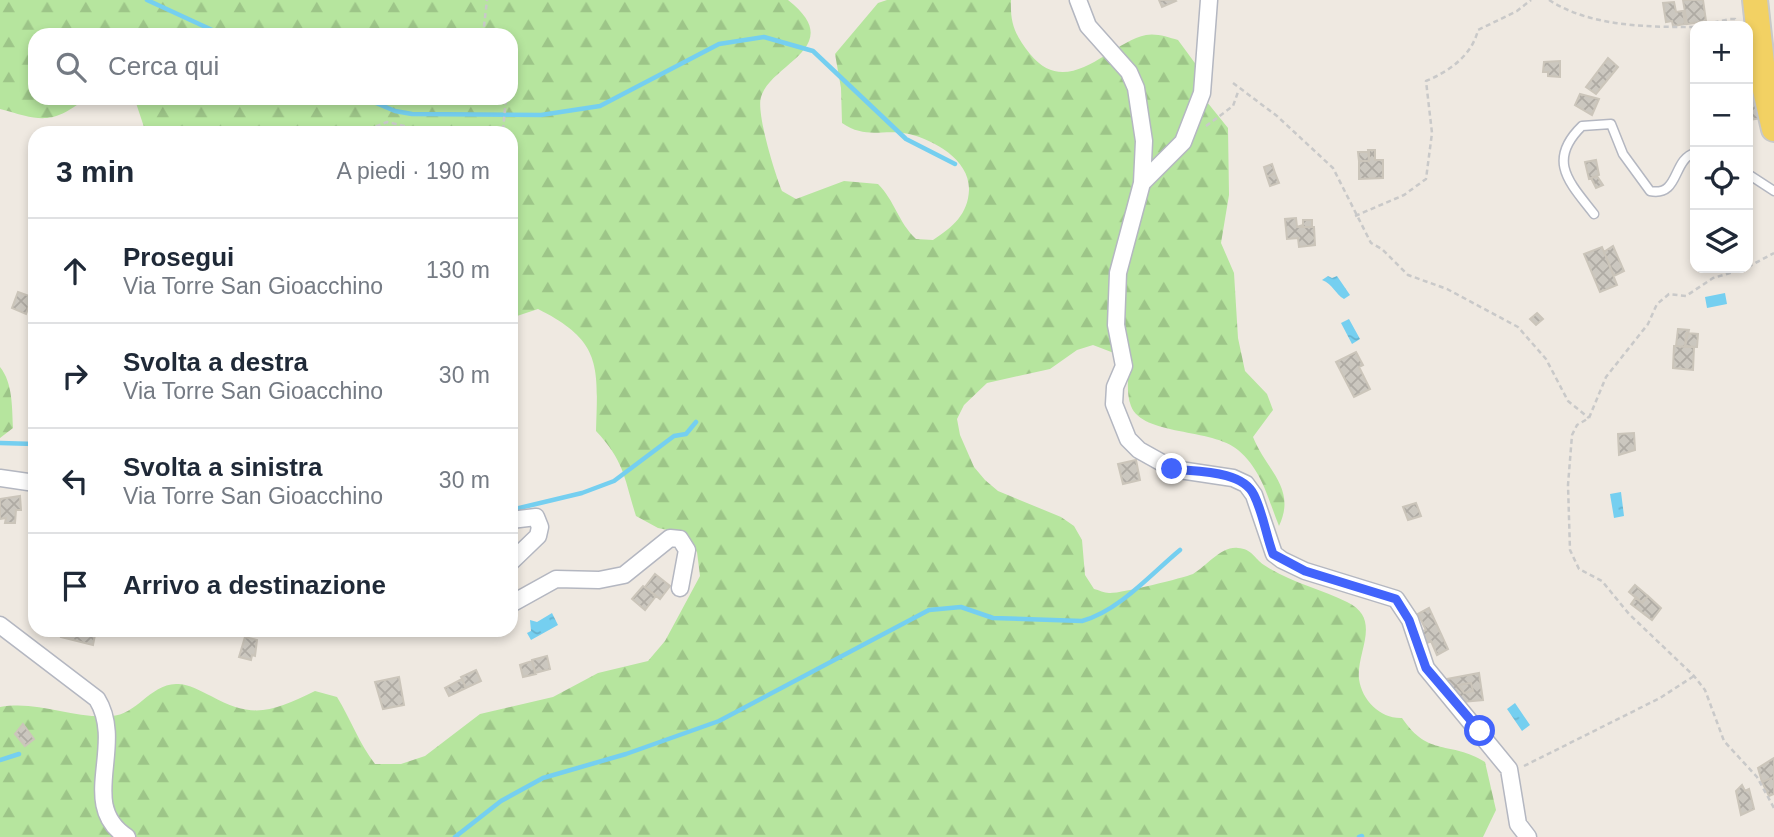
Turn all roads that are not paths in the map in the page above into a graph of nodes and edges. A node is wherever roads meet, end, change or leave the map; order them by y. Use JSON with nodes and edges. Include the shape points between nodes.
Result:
{"nodes":[{"id":1,"x":1078,"y":0,"type":"edge"},
{"id":2,"x":1209,"y":0,"type":"edge"},
{"id":3,"x":1755,"y":0,"type":"edge"},
{"id":4,"x":1774,"y":129,"type":"edge"},
{"id":5,"x":1690,"y":157,"type":"edge"},
{"id":6,"x":1753,"y":177,"type":"edge"},
{"id":7,"x":1142,"y":183,"type":"junction"},
{"id":8,"x":1774,"y":191,"type":"edge"},
{"id":9,"x":1594,"y":214,"type":"dead end"},
{"id":10,"x":0,"y":478,"type":"edge"},
{"id":11,"x":28,"y":482,"type":"edge"},
{"id":12,"x":518,"y":519,"type":"edge"},
{"id":13,"x":518,"y":555,"type":"edge"},
{"id":14,"x":681,"y":588,"type":"dead end"},
{"id":15,"x":518,"y":600,"type":"edge"},
{"id":16,"x":0,"y":625,"type":"edge"},
{"id":17,"x":128,"y":837,"type":"edge"},
{"id":18,"x":1528,"y":837,"type":"edge"}],
"edges":[{"from":1,"to":7,"type":"street","via":[[1088,26],[1129,72],[1136,88],[1144,141]]},
{"from":2,"to":7,"type":"street","via":[[1202,93],[1183,142]]},
{"from":3,"to":4,"type":"main road"},
{"from":5,"to":9,"type":"lane","via":[[1672,185],[1650,191],[1623,153],[1611,124],[1582,126],[1568,143],[1564,170]]},
{"from":6,"to":8,"type":"lane"},
{"from":7,"to":18,"type":"street","via":[[1118,273],[1116,325],[1124,366],[1114,404],[1128,439],[1172,469],[1246,484],[1254,495],[1273,554],[1282,560],[1396,599],[1409,620],[1426,668],[1480,731],[1509,775],[1518,824]]},
{"from":10,"to":11,"type":"street"},
{"from":12,"to":13,"type":"street","via":[[536,517],[540,527],[538,536]]},
{"from":14,"to":15,"type":"street","via":[[687,551],[680,539],[670,538],[624,575],[599,580],[556,579]]},
{"from":16,"to":17,"type":"street","via":[[97,699],[107,723],[103,805],[106,818]]}]}
